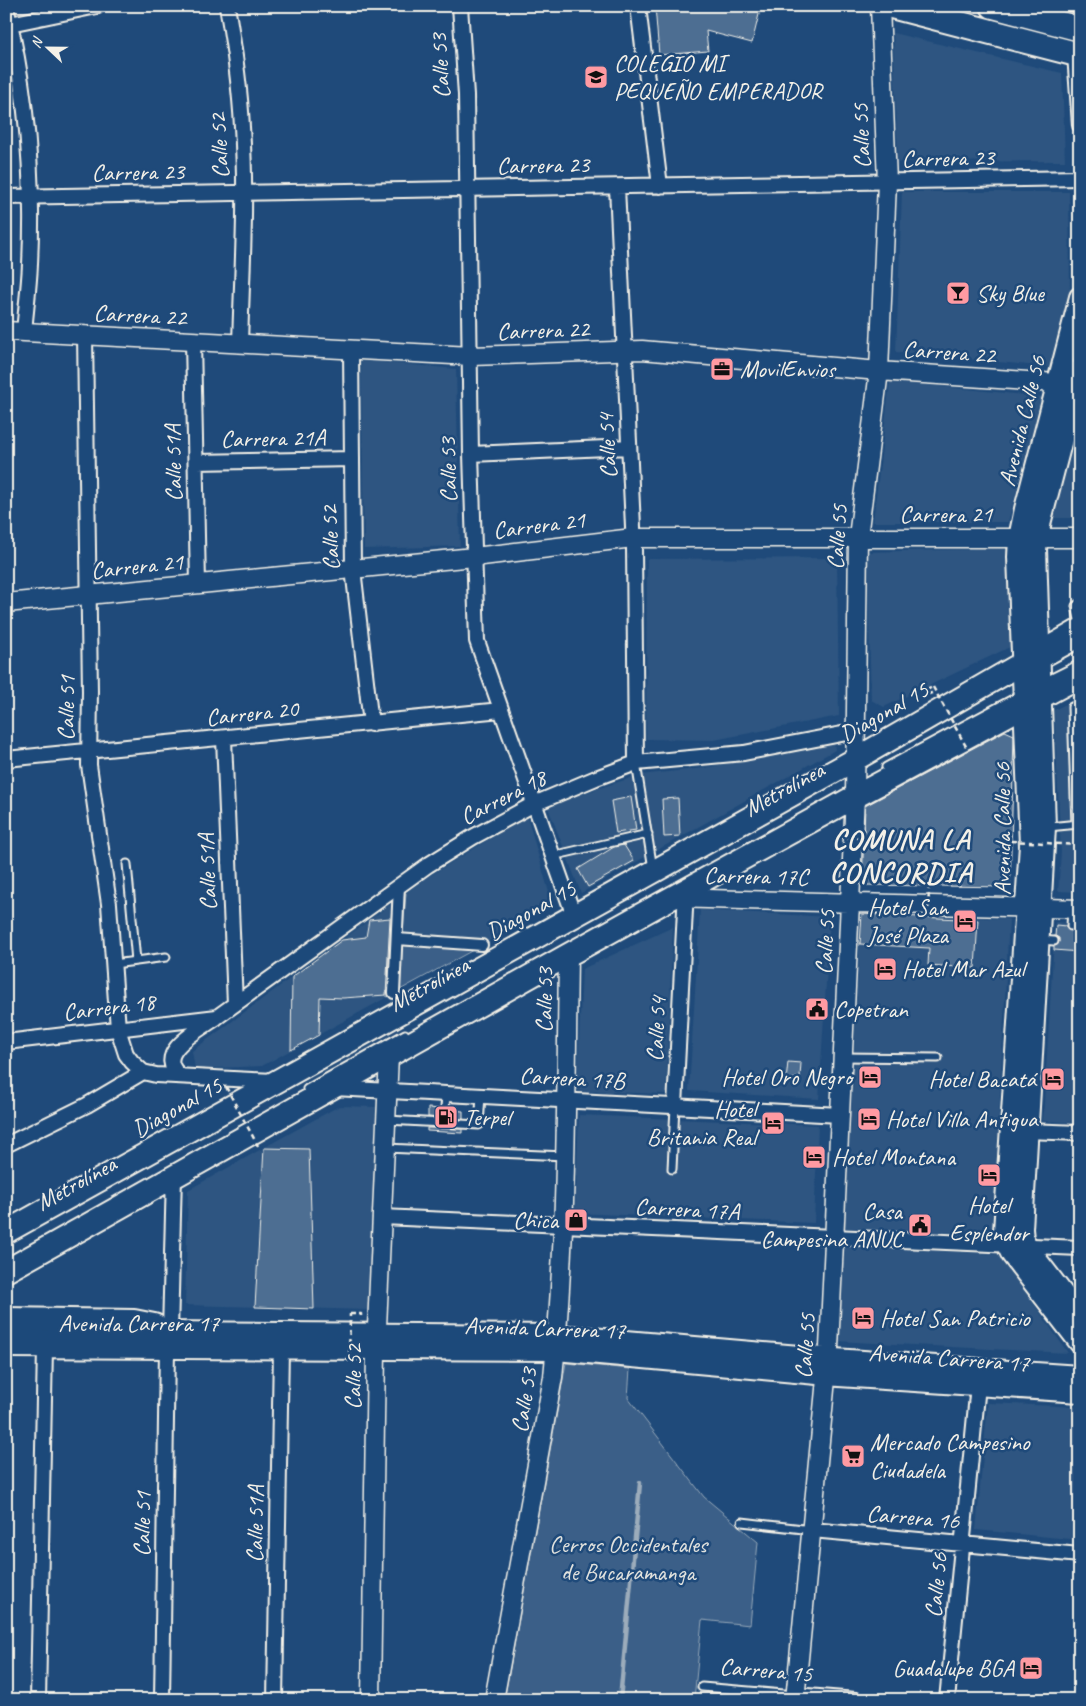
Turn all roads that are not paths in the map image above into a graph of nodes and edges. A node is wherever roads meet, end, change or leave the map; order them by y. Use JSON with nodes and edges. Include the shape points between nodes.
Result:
{"nodes":[{"id":1,"x":97,"y":6,"type":"edge"},
{"id":2,"x":227,"y":6,"type":"edge"},
{"id":3,"x":460,"y":6,"type":"edge"},
{"id":4,"x":638,"y":6,"type":"edge"},
{"id":5,"x":880,"y":6,"type":"edge"},
{"id":6,"x":891,"y":6,"type":"edge"},
{"id":7,"x":993,"y":6,"type":"edge"},
{"id":8,"x":1079,"y":6,"type":"edge"},
{"id":9,"x":6,"y":7,"type":"edge"},
{"id":10,"x":1080,"y":14,"type":"edge"},
{"id":11,"x":10,"y":24,"type":"junction"},
{"id":12,"x":1080,"y":29,"type":"edge"},
{"id":13,"x":1078,"y":54,"type":"edge"},
{"id":14,"x":1080,"y":125,"type":"edge"},
{"id":15,"x":1080,"y":178,"type":"edge"},
{"id":16,"x":887,"y":182,"type":"junction"},
{"id":17,"x":660,"y":186,"type":"junction"},
{"id":18,"x":618,"y":187,"type":"junction"},
{"id":19,"x":468,"y":189,"type":"junction"},
{"id":20,"x":244,"y":193,"type":"junction"},
{"id":21,"x":30,"y":196,"type":"junction"},
{"id":22,"x":6,"y":197,"type":"edge"},
{"id":23,"x":1080,"y":297,"type":"edge"},
{"id":24,"x":15,"y":332,"type":"edge"},
{"id":25,"x":85,"y":335,"type":"junction"},
{"id":26,"x":193,"y":341,"type":"junction"},
{"id":27,"x":240,"y":344,"type":"junction"},
{"id":28,"x":351,"y":350,"type":"junction"},
{"id":29,"x":625,"y":350,"type":"junction"},
{"id":30,"x":471,"y":356,"type":"junction"},
{"id":31,"x":879,"y":371,"type":"junction"},
{"id":32,"x":1073,"y":381,"type":"edge"},
{"id":33,"x":629,"y":447,"type":"junction"},
{"id":34,"x":471,"y":454,"type":"junction"},
{"id":35,"x":352,"y":459,"type":"junction"},
{"id":36,"x":196,"y":462,"type":"junction"},
{"id":37,"x":858,"y":537,"type":"junction"},
{"id":38,"x":633,"y":538,"type":"junction"},
{"id":39,"x":1028,"y":538,"type":"junction"},
{"id":40,"x":1080,"y":538,"type":"edge"},
{"id":41,"x":474,"y":556,"type":"junction"},
{"id":42,"x":353,"y":568,"type":"junction"},
{"id":43,"x":198,"y":584,"type":"junction"},
{"id":44,"x":88,"y":595,"type":"junction"},
{"id":45,"x":6,"y":603,"type":"edge"},
{"id":46,"x":1080,"y":603,"type":"edge"},
{"id":47,"x":1080,"y":624,"type":"edge"},
{"id":48,"x":1080,"y":630,"type":"edge"},
{"id":49,"x":1080,"y":644,"type":"edge"},
{"id":50,"x":1080,"y":664,"type":"edge"},
{"id":51,"x":1080,"y":676,"type":"edge"},
{"id":52,"x":1030,"y":680,"type":"junction"},
{"id":53,"x":1080,"y":704,"type":"edge"},
{"id":54,"x":501,"y":710,"type":"junction"},
{"id":55,"x":371,"y":724,"type":"junction"},
{"id":56,"x":857,"y":731,"type":"junction"},
{"id":57,"x":224,"y":738,"type":"junction"},
{"id":58,"x":88,"y":752,"type":"junction"},
{"id":59,"x":6,"y":759,"type":"edge"},
{"id":60,"x":636,"y":763,"type":"junction"},
{"id":61,"x":882,"y":770,"type":"dead end"},
{"id":62,"x":855,"y":778,"type":"junction"},
{"id":63,"x":534,"y":804,"type":"junction"},
{"id":64,"x":1078,"y":824,"type":"edge"},
{"id":65,"x":1045,"y":827,"type":"junction"},
{"id":66,"x":648,"y":834,"type":"junction"},
{"id":67,"x":552,"y":856,"type":"junction"},
{"id":68,"x":127,"y":864,"type":"dead end"},
{"id":69,"x":654,"y":872,"type":"junction"},
{"id":70,"x":399,"y":886,"type":"junction"},
{"id":71,"x":681,"y":895,"type":"junction"},
{"id":72,"x":850,"y":902,"type":"junction"},
{"id":73,"x":1034,"y":907,"type":"junction"},
{"id":74,"x":1076,"y":908,"type":"edge"},
{"id":75,"x":574,"y":916,"type":"junction"},
{"id":76,"x":1071,"y":926,"type":"dead end"},
{"id":77,"x":397,"y":939,"type":"junction"},
{"id":78,"x":482,"y":945,"type":"dead end"},
{"id":79,"x":568,"y":955,"type":"junction"},
{"id":80,"x":166,"y":957,"type":"dead end"},
{"id":81,"x":136,"y":961,"type":"junction"},
{"id":82,"x":114,"y":964,"type":"junction"},
{"id":83,"x":394,"y":994,"type":"dead end"},
{"id":84,"x":450,"y":994,"type":"dead end"},
{"id":85,"x":441,"y":999,"type":"dead end"},
{"id":86,"x":235,"y":1004,"type":"junction"},
{"id":87,"x":415,"y":1014,"type":"dead end"},
{"id":88,"x":217,"y":1017,"type":"junction"},
{"id":89,"x":389,"y":1028,"type":"dead end"},
{"id":90,"x":118,"y":1029,"type":"junction"},
{"id":91,"x":414,"y":1029,"type":"dead end"},
{"id":92,"x":380,"y":1033,"type":"dead end"},
{"id":93,"x":6,"y":1042,"type":"edge"},
{"id":94,"x":389,"y":1055,"type":"junction"},
{"id":95,"x":843,"y":1057,"type":"junction"},
{"id":96,"x":938,"y":1058,"type":"dead end"},
{"id":97,"x":319,"y":1067,"type":"dead end"},
{"id":98,"x":143,"y":1072,"type":"junction"},
{"id":99,"x":181,"y":1076,"type":"junction"},
{"id":100,"x":278,"y":1081,"type":"junction"},
{"id":101,"x":331,"y":1088,"type":"junction"},
{"id":102,"x":388,"y":1091,"type":"junction"},
{"id":103,"x":446,"y":1094,"type":"junction"},
{"id":104,"x":296,"y":1095,"type":"dead end"},
{"id":105,"x":481,"y":1096,"type":"junction"},
{"id":106,"x":566,"y":1100,"type":"junction"},
{"id":107,"x":675,"y":1106,"type":"junction"},
{"id":108,"x":840,"y":1115,"type":"junction"},
{"id":109,"x":387,"y":1120,"type":"junction"},
{"id":110,"x":444,"y":1123,"type":"junction"},
{"id":111,"x":1028,"y":1131,"type":"junction"},
{"id":112,"x":1080,"y":1133,"type":"edge"},
{"id":113,"x":6,"y":1145,"type":"edge"},
{"id":114,"x":385,"y":1148,"type":"junction"},
{"id":115,"x":565,"y":1156,"type":"junction"},
{"id":116,"x":672,"y":1169,"type":"dead end"},
{"id":117,"x":174,"y":1175,"type":"junction"},
{"id":118,"x":382,"y":1217,"type":"junction"},
{"id":119,"x":564,"y":1225,"type":"junction"},
{"id":120,"x":6,"y":1232,"type":"edge"},
{"id":121,"x":834,"y":1238,"type":"junction"},
{"id":122,"x":1008,"y":1246,"type":"junction"},
{"id":123,"x":1028,"y":1247,"type":"junction"},
{"id":124,"x":1080,"y":1248,"type":"edge"},
{"id":125,"x":6,"y":1271,"type":"edge"},
{"id":126,"x":1080,"y":1316,"type":"edge"},
{"id":127,"x":6,"y":1319,"type":"edge"},
{"id":128,"x":6,"y":1331,"type":"edge"},
{"id":129,"x":169,"y":1341,"type":"junction"},
{"id":130,"x":377,"y":1342,"type":"junction"},
{"id":131,"x":557,"y":1342,"type":"junction"},
{"id":132,"x":1080,"y":1343,"type":"edge"},
{"id":133,"x":6,"y":1347,"type":"edge"},
{"id":134,"x":45,"y":1348,"type":"junction"},
{"id":135,"x":281,"y":1349,"type":"junction"},
{"id":136,"x":828,"y":1366,"type":"junction"},
{"id":137,"x":1080,"y":1376,"type":"edge"},
{"id":138,"x":978,"y":1384,"type":"junction"},
{"id":139,"x":1080,"y":1392,"type":"edge"},
{"id":140,"x":742,"y":1522,"type":"dead end"},
{"id":141,"x":812,"y":1530,"type":"junction"},
{"id":142,"x":962,"y":1544,"type":"junction"},
{"id":143,"x":1080,"y":1555,"type":"edge"},
{"id":144,"x":702,"y":1687,"type":"dead end"},
{"id":145,"x":795,"y":1697,"type":"edge"},
{"id":146,"x":38,"y":1700,"type":"edge"},
{"id":147,"x":162,"y":1700,"type":"edge"},
{"id":148,"x":275,"y":1700,"type":"edge"},
{"id":149,"x":371,"y":1700,"type":"edge"},
{"id":150,"x":494,"y":1700,"type":"edge"},
{"id":151,"x":856,"y":1700,"type":"edge"},
{"id":152,"x":947,"y":1700,"type":"edge"}],
"edges":[{"from":1,"to":11,"type":"street"},
{"from":2,"to":20,"type":"street","name":"Calle 52","via":[[243,128]]},
{"from":3,"to":19,"type":"street","name":"Calle 53"},
{"from":4,"to":17,"type":"street"},
{"from":5,"to":16,"type":"street","name":"Calle 55"},
{"from":6,"to":13,"type":"highway"},
{"from":7,"to":12,"type":"highway"},
{"from":8,"to":10,"type":"street"},
{"from":9,"to":11,"type":"street"},
{"from":11,"to":21,"type":"street","via":[[28,139]]},
{"from":13,"to":14,"type":"street"},
{"from":15,"to":16,"type":"street","name":"Carrera 23"},
{"from":16,"to":17,"type":"street","name":"Carrera 23"},
{"from":16,"to":31,"type":"street","name":"Calle 55"},
{"from":17,"to":18,"type":"street","name":"Carrera 23"},
{"from":18,"to":19,"type":"street","name":"Carrera 23"},
{"from":18,"to":29,"type":"street","name":"Calle 54"},
{"from":19,"to":20,"type":"street","name":"Carrera 23"},
{"from":19,"to":30,"type":"street","name":"Calle 53"},
{"from":20,"to":21,"type":"street","name":"Carrera 23"},
{"from":20,"to":27,"type":"street","name":"Calle 52"},
{"from":21,"to":22,"type":"street","name":"Carrera 23"},
{"from":21,"to":24,"type":"street","via":[[30,264]]},
{"from":23,"to":32,"type":"main road","name":"Avenida Calle 56"},
{"from":24,"to":25,"type":"street","name":"Carrera 22"},
{"from":25,"to":26,"type":"street","name":"Carrera 22"},
{"from":25,"to":44,"type":"street","name":"Calle 51"},
{"from":26,"to":27,"type":"street","name":"Carrera 22"},
{"from":26,"to":36,"type":"street","name":"Calle 51A"},
{"from":27,"to":28,"type":"street","name":"Carrera 22"},
{"from":28,"to":30,"type":"street","name":"Carrera 22"},
{"from":28,"to":35,"type":"street","name":"Calle 52"},
{"from":29,"to":30,"type":"street","name":"Carrera 22"},
{"from":29,"to":31,"type":"street","name":"Carrera 22"},
{"from":29,"to":33,"type":"street","name":"Calle 54"},
{"from":30,"to":34,"type":"street","name":"Calle 53"},
{"from":31,"to":32,"type":"street","name":"Carrera 22"},
{"from":31,"to":37,"type":"street","name":"Calle 55"},
{"from":32,"to":39,"type":"main road","name":"Avenida Calle 56"},
{"from":33,"to":34,"type":"street"},
{"from":33,"to":38,"type":"street","name":"Calle 54"},
{"from":34,"to":41,"type":"street","name":"Calle 53"},
{"from":35,"to":36,"type":"street","name":"Carrera 21A"},
{"from":35,"to":42,"type":"street","name":"Calle 52"},
{"from":36,"to":43,"type":"street","name":"Calle 51A"},
{"from":37,"to":38,"type":"street","name":"Carrera 21"},
{"from":37,"to":39,"type":"street","name":"Carrera 21"},
{"from":37,"to":56,"type":"street","name":"Calle 55"},
{"from":38,"to":41,"type":"street","name":"Carrera 21"},
{"from":38,"to":60,"type":"street","name":"Calle 54"},
{"from":39,"to":40,"type":"street","name":"Carrera 21"},
{"from":39,"to":52,"type":"main road","name":"Avenida Calle 56","via":[[1036,571]]},
{"from":41,"to":42,"type":"street","name":"Carrera 21"},
{"from":41,"to":54,"type":"street","name":"Calle 53","via":[[477,640]]},
{"from":42,"to":43,"type":"street","name":"Carrera 21"},
{"from":42,"to":55,"type":"street","name":"Calle 52"},
{"from":43,"to":44,"type":"street","name":"Carrera 21"},
{"from":44,"to":45,"type":"street","name":"Carrera 21"},
{"from":44,"to":58,"type":"street","name":"Calle 51"},
{"from":46,"to":47,"type":"lane","via":[[1076,606]]},
{"from":48,"to":52,"type":"main road","name":"Diagonal 15"},
{"from":49,"to":52,"type":"lane"},
{"from":50,"to":52,"type":"lane"},
{"from":51,"to":52,"type":"main road","name":"Diagonal 15"},
{"from":52,"to":61,"type":"lane"},
{"from":52,"to":62,"type":"main road","name":"Diagonal 15"},
{"from":52,"to":62,"type":"main road","name":"Diagonal 15"},
{"from":52,"to":65,"type":"main road","name":"Avenida Calle 56"},
{"from":52,"to":73,"type":"main road","name":"Avenida Calle 56","via":[[1030,826]]},
{"from":53,"to":64,"type":"lane","via":[[1072,708]]},
{"from":54,"to":55,"type":"street","name":"Carrera 20"},
{"from":54,"to":63,"type":"street","name":"Calle 53"},
{"from":55,"to":57,"type":"street","name":"Carrera 20"},
{"from":56,"to":60,"type":"street","name":"Carrera 18","via":[[744,753]]},
{"from":56,"to":62,"type":"street","name":"Calle 55"},
{"from":57,"to":58,"type":"street","name":"Carrera 20"},
{"from":57,"to":86,"type":"street","name":"Calle 51A"},
{"from":58,"to":59,"type":"street","name":"Carrera 20"},
{"from":58,"to":82,"type":"street","name":"Calle 51"},
{"from":60,"to":63,"type":"street","name":"Carrera 18"},
{"from":60,"to":66,"type":"lane"},
{"from":62,"to":69,"type":"main road","name":"Diagonal 15"},
{"from":62,"to":71,"type":"main road","name":"Diagonal 15"},
{"from":62,"to":72,"type":"street","name":"Calle 55"},
{"from":63,"to":67,"type":"street","name":"Calle 53"},
{"from":63,"to":70,"type":"street","name":"Carrera 18","via":[[473,837]]},
{"from":64,"to":65,"type":"lane"},
{"from":65,"to":73,"type":"main road","name":"Avenida Calle 56"},
{"from":66,"to":67,"type":"lane"},
{"from":66,"to":69,"type":"lane"},
{"from":67,"to":75,"type":"street","name":"Calle 53"},
{"from":68,"to":81,"type":"lane"},
{"from":69,"to":75,"type":"main road","name":"Diagonal 15"},
{"from":70,"to":77,"type":"street"},
{"from":70,"to":86,"type":"street","name":"Carrera 18"},
{"from":71,"to":72,"type":"street","name":"Carrera 17C"},
{"from":71,"to":79,"type":"main road","name":"Diagonal 15"},
{"from":71,"to":107,"type":"street","name":"Calle 54"},
{"from":72,"to":73,"type":"street","name":"Carrera 17C"},
{"from":72,"to":95,"type":"street","name":"Calle 55"},
{"from":73,"to":74,"type":"street","name":"Carrera 17C"},
{"from":73,"to":111,"type":"main road","name":"Avenida Calle 56","via":[[1047,940]]},
{"from":73,"to":122,"type":"main road","name":"Avenida Calle 56","via":[[1004,1231]]},
{"from":74,"to":76,"type":"lane"},
{"from":75,"to":100,"type":"main road","name":"Diagonal 15"},
{"from":77,"to":78,"type":"street"},
{"from":77,"to":83,"type":"street"},
{"from":79,"to":94,"type":"main road","name":"Diagonal 15"},
{"from":79,"to":106,"type":"street","name":"Calle 53"},
{"from":80,"to":81,"type":"lane"},
{"from":81,"to":82,"type":"lane"},
{"from":82,"to":90,"type":"street","name":"Calle 51"},
{"from":84,"to":85,"type":"lane","name":"Metrolínea"},
{"from":86,"to":88,"type":"street","name":"Carrera 18"},
{"from":87,"to":89,"type":"lane","name":"Metrolínea"},
{"from":88,"to":90,"type":"street","name":"Carrera 18"},
{"from":88,"to":99,"type":"street","name":"Carrera 18","via":[[177,1047],[172,1055],[174,1071]]},
{"from":90,"to":93,"type":"street","name":"Carrera 18"},
{"from":90,"to":98,"type":"street","name":"Calle 51","via":[[126,1054]]},
{"from":91,"to":104,"type":"lane","name":"Metrolínea"},
{"from":92,"to":97,"type":"lane","name":"Metrolínea"},
{"from":94,"to":101,"type":"main road","name":"Diagonal 15"},
{"from":94,"to":102,"type":"street","name":"Calle 52"},
{"from":95,"to":96,"type":"lane"},
{"from":95,"to":108,"type":"street","name":"Calle 55"},
{"from":98,"to":99,"type":"street"},
{"from":98,"to":113,"type":"street","via":[[87,1105]]},
{"from":99,"to":100,"type":"street"},
{"from":100,"to":120,"type":"main road","name":"Diagonal 15"},
{"from":101,"to":102,"type":"street","name":"Carrera 17B"},
{"from":101,"to":117,"type":"main road","name":"Diagonal 15"},
{"from":102,"to":103,"type":"street","name":"Carrera 17B"},
{"from":102,"to":109,"type":"street","name":"Calle 52"},
{"from":103,"to":105,"type":"street","name":"Carrera 17B"},
{"from":103,"to":110,"type":"lane"},
{"from":105,"to":106,"type":"street","name":"Carrera 17B"},
{"from":105,"to":110,"type":"lane","via":[[479,1125]]},
{"from":106,"to":107,"type":"street","name":"Carrera 17B"},
{"from":106,"to":115,"type":"street","name":"Calle 53"},
{"from":107,"to":108,"type":"street","name":"Carrera 17B"},
{"from":107,"to":116,"type":"lane","name":"Calle 54"},
{"from":108,"to":121,"type":"street","name":"Calle 55"},
{"from":109,"to":110,"type":"lane"},
{"from":109,"to":114,"type":"street","name":"Calle 52"},
{"from":111,"to":112,"type":"street"},
{"from":111,"to":123,"type":"main road","name":"Avenida Calle 56","via":[[1022,1229]]},
{"from":114,"to":115,"type":"lane"},
{"from":114,"to":118,"type":"street","name":"Calle 52"},
{"from":115,"to":119,"type":"street","name":"Calle 53"},
{"from":117,"to":125,"type":"main road","name":"Diagonal 15"},
{"from":117,"to":129,"type":"street","name":"Calle 51"},
{"from":118,"to":119,"type":"street","name":"Carrera 17A"},
{"from":118,"to":130,"type":"street","name":"Calle 52"},
{"from":119,"to":121,"type":"street","name":"Carrera 17A"},
{"from":119,"to":131,"type":"street","name":"Calle 53"},
{"from":121,"to":122,"type":"street","name":"Carrera 17A"},
{"from":121,"to":136,"type":"street","name":"Calle 55"},
{"from":122,"to":123,"type":"street","name":"Carrera 17A"},
{"from":122,"to":132,"type":"main road","name":"Avenida Calle 56"},
{"from":123,"to":124,"type":"street","name":"Carrera 17A"},
{"from":123,"to":126,"type":"main road","name":"Avenida Calle 56"},
{"from":127,"to":129,"type":"main road","via":[[134,1321],[154,1326]]},
{"from":128,"to":129,"type":"main road","name":"Avenida Carrera 17"},
{"from":129,"to":130,"type":"main road","name":"Avenida Carrera 17"},
{"from":129,"to":134,"type":"main road","name":"Avenida Carrera 17"},
{"from":129,"to":135,"type":"main road","name":"Avenida Carrera 17"},
{"from":129,"to":147,"type":"street","name":"Calle 51"},
{"from":130,"to":131,"type":"main road","name":"Avenida Carrera 17"},
{"from":130,"to":135,"type":"main road","name":"Avenida Carrera 17"},
{"from":130,"to":149,"type":"street","name":"Calle 52"},
{"from":131,"to":136,"type":"main road","name":"Avenida Carrera 17"},
{"from":131,"to":150,"type":"street","name":"Calle 53"},
{"from":133,"to":134,"type":"main road","name":"Avenida Carrera 17"},
{"from":134,"to":146,"type":"street"},
{"from":135,"to":148,"type":"street","name":"Calle 51A"},
{"from":136,"to":137,"type":"main road","name":"Avenida Carrera 17"},
{"from":136,"to":138,"type":"main road","name":"Avenida Carrera 17"},
{"from":136,"to":141,"type":"street","name":"Calle 55"},
{"from":138,"to":139,"type":"main road","name":"Avenida Carrera 17"},
{"from":138,"to":142,"type":"street","name":"Calle 56"},
{"from":140,"to":141,"type":"lane","name":"Carrera 16"},
{"from":141,"to":142,"type":"street","name":"Carrera 16"},
{"from":141,"to":145,"type":"street","name":"Calle 55"},
{"from":142,"to":143,"type":"street","name":"Carrera 16"},
{"from":142,"to":152,"type":"street","name":"Calle 56"},
{"from":144,"to":145,"type":"lane","name":"Carrera 15"},
{"from":145,"to":151,"type":"street","name":"Carrera 15"}]}
